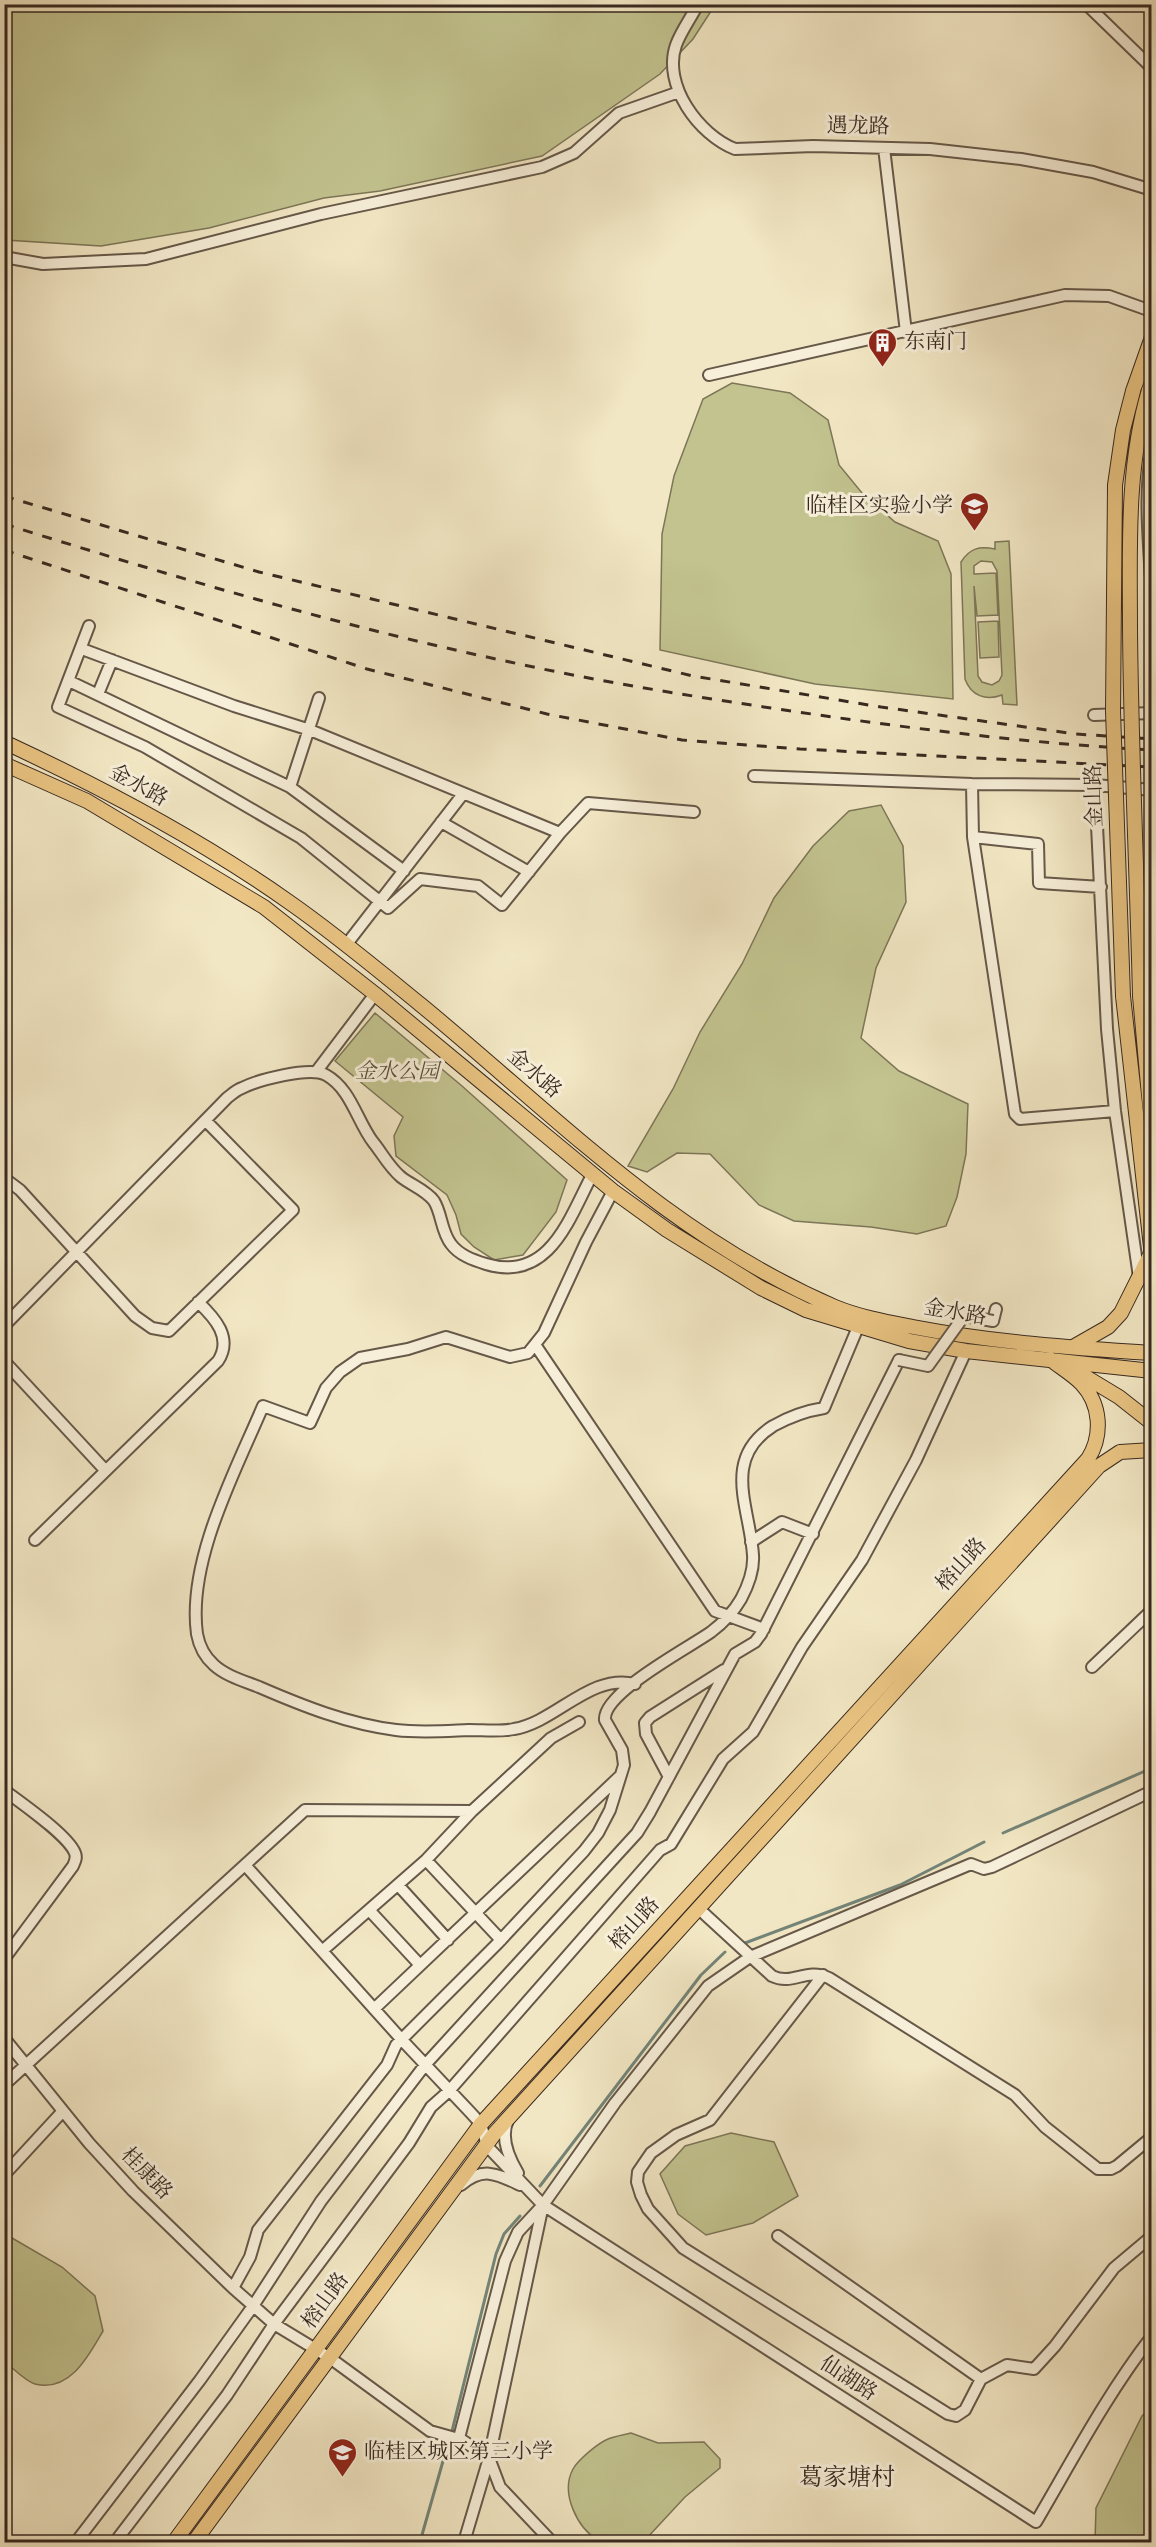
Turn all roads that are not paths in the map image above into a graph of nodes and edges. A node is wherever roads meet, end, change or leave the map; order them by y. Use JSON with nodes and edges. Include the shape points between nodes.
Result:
{"nodes":[{"id":1,"x":698,"y":4,"type":"edge"},
{"id":2,"x":1086,"y":4,"type":"edge"},
{"id":3,"x":1152,"y":68,"type":"edge"},
{"id":4,"x":679,"y":92,"type":"junction"},
{"id":5,"x":884,"y":148,"type":"junction"},
{"id":6,"x":1152,"y":190,"type":"edge"},
{"id":7,"x":4,"y":257,"type":"edge"},
{"id":8,"x":1151,"y":311,"type":"edge"},
{"id":9,"x":906,"y":332,"type":"junction"},
{"id":10,"x":1152,"y":337,"type":"edge"},
{"id":11,"x":709,"y":375,"type":"dead end"},
{"id":12,"x":1150,"y":387,"type":"edge"},
{"id":13,"x":1152,"y":449,"type":"edge"},
{"id":14,"x":1152,"y":598,"type":"edge"},
{"id":15,"x":89,"y":626,"type":"dead end"},
{"id":16,"x":82,"y":649,"type":"junction"},
{"id":17,"x":112,"y":660,"type":"junction"},
{"id":18,"x":69,"y":681,"type":"junction"},
{"id":19,"x":98,"y":694,"type":"junction"},
{"id":20,"x":319,"y":698,"type":"dead end"},
{"id":21,"x":1152,"y":713,"type":"edge"},
{"id":22,"x":1094,"y":716,"type":"dead end"},
{"id":23,"x":310,"y":730,"type":"junction"},
{"id":24,"x":4,"y":742,"type":"edge"},
{"id":25,"x":4,"y":764,"type":"edge"},
{"id":26,"x":754,"y":776,"type":"dead end"},
{"id":27,"x":972,"y":784,"type":"junction"},
{"id":28,"x":1095,"y":785,"type":"junction"},
{"id":29,"x":291,"y":787,"type":"junction"},
{"id":30,"x":1152,"y":790,"type":"edge"},
{"id":31,"x":463,"y":794,"type":"junction"},
{"id":32,"x":694,"y":812,"type":"dead end"},
{"id":33,"x":441,"y":822,"type":"junction"},
{"id":34,"x":560,"y":833,"type":"junction"},
{"id":35,"x":973,"y":837,"type":"junction"},
{"id":36,"x":404,"y":871,"type":"junction"},
{"id":37,"x":529,"y":872,"type":"junction"},
{"id":38,"x":1101,"y":887,"type":"junction"},
{"id":39,"x":380,"y":903,"type":"junction"},
{"id":40,"x":346,"y":945,"type":"junction"},
{"id":41,"x":375,"y":994,"type":"junction"},
{"id":42,"x":316,"y":1072,"type":"junction"},
{"id":43,"x":1115,"y":1111,"type":"junction"},
{"id":44,"x":206,"y":1121,"type":"junction"},
{"id":45,"x":1152,"y":1130,"type":"edge"},
{"id":46,"x":592,"y":1174,"type":"junction"},
{"id":47,"x":4,"y":1178,"type":"edge"},
{"id":48,"x":613,"y":1191,"type":"junction"},
{"id":49,"x":77,"y":1252,"type":"junction"},
{"id":50,"x":1151,"y":1254,"type":"edge"},
{"id":51,"x":1139,"y":1278,"type":"junction"},
{"id":52,"x":198,"y":1302,"type":"junction"},
{"id":53,"x":996,"y":1309,"type":"dead end"},
{"id":54,"x":4,"y":1326,"type":"edge"},
{"id":55,"x":858,"y":1327,"type":"junction"},
{"id":56,"x":536,"y":1346,"type":"junction"},
{"id":57,"x":1071,"y":1348,"type":"junction"},
{"id":58,"x":966,"y":1351,"type":"junction"},
{"id":59,"x":1152,"y":1353,"type":"edge"},
{"id":60,"x":1050,"y":1359,"type":"junction"},
{"id":61,"x":4,"y":1362,"type":"edge"},
{"id":62,"x":1152,"y":1371,"type":"edge"},
{"id":63,"x":1152,"y":1423,"type":"edge"},
{"id":64,"x":1152,"y":1450,"type":"edge"},
{"id":65,"x":105,"y":1470,"type":"junction"},
{"id":66,"x":813,"y":1534,"type":"junction"},
{"id":67,"x":35,"y":1540,"type":"dead end"},
{"id":68,"x":751,"y":1542,"type":"junction"},
{"id":69,"x":1152,"y":1610,"type":"edge"},
{"id":70,"x":729,"y":1616,"type":"junction"},
{"id":71,"x":764,"y":1629,"type":"junction"},
{"id":72,"x":1092,"y":1667,"type":"dead end"},
{"id":73,"x":726,"y":1668,"type":"junction"},
{"id":74,"x":635,"y":1683,"type":"junction"},
{"id":75,"x":579,"y":1722,"type":"dead end"},
{"id":76,"x":622,"y":1774,"type":"junction"},
{"id":77,"x":669,"y":1777,"type":"junction"},
{"id":78,"x":4,"y":1790,"type":"edge"},
{"id":79,"x":1152,"y":1791,"type":"edge"},
{"id":80,"x":472,"y":1811,"type":"junction"},
{"id":81,"x":426,"y":1860,"type":"junction"},
{"id":82,"x":245,"y":1865,"type":"junction"},
{"id":83,"x":398,"y":1885,"type":"junction"},
{"id":84,"x":698,"y":1908,"type":"junction"},
{"id":85,"x":370,"y":1911,"type":"junction"},
{"id":86,"x":475,"y":1914,"type":"junction"},
{"id":87,"x":448,"y":1940,"type":"junction"},
{"id":88,"x":501,"y":1940,"type":"junction"},
{"id":89,"x":322,"y":1951,"type":"junction"},
{"id":90,"x":750,"y":1957,"type":"junction"},
{"id":91,"x":4,"y":1959,"type":"edge"},
{"id":92,"x":420,"y":1965,"type":"junction"},
{"id":93,"x":823,"y":1975,"type":"junction"},
{"id":94,"x":374,"y":2009,"type":"junction"},
{"id":95,"x":4,"y":2038,"type":"edge"},
{"id":96,"x":402,"y":2040,"type":"junction"},
{"id":97,"x":425,"y":2065,"type":"junction"},
{"id":98,"x":26,"y":2066,"type":"junction"},
{"id":99,"x":4,"y":2085,"type":"edge"},
{"id":100,"x":449,"y":2091,"type":"junction"},
{"id":101,"x":63,"y":2111,"type":"junction"},
{"id":102,"x":471,"y":2112,"type":"junction"},
{"id":103,"x":492,"y":2113,"type":"junction"},
{"id":104,"x":510,"y":2117,"type":"junction"},
{"id":105,"x":481,"y":2124,"type":"junction"},
{"id":106,"x":1152,"y":2138,"type":"edge"},
{"id":107,"x":469,"y":2141,"type":"junction"},
{"id":108,"x":487,"y":2146,"type":"junction"},
{"id":109,"x":4,"y":2175,"type":"edge"},
{"id":110,"x":528,"y":2189,"type":"junction"},
{"id":111,"x":454,"y":2191,"type":"junction"},
{"id":112,"x":543,"y":2205,"type":"junction"},
{"id":113,"x":778,"y":2236,"type":"dead end"},
{"id":114,"x":1152,"y":2236,"type":"edge"},
{"id":115,"x":233,"y":2288,"type":"junction"},
{"id":116,"x":253,"y":2306,"type":"junction"},
{"id":117,"x":274,"y":2324,"type":"junction"},
{"id":118,"x":1152,"y":2336,"type":"edge"},
{"id":119,"x":316,"y":2350,"type":"junction"},
{"id":120,"x":330,"y":2358,"type":"junction"},
{"id":121,"x":981,"y":2379,"type":"junction"},
{"id":122,"x":459,"y":2438,"type":"junction"},
{"id":123,"x":489,"y":2458,"type":"junction"},
{"id":124,"x":76,"y":2542,"type":"edge"},
{"id":125,"x":115,"y":2542,"type":"edge"},
{"id":126,"x":174,"y":2542,"type":"edge"},
{"id":127,"x":194,"y":2542,"type":"edge"},
{"id":128,"x":464,"y":2542,"type":"edge"},
{"id":129,"x":552,"y":2542,"type":"edge"}],
"edges":[{"from":1,"to":4,"type":"street","name":"遇龙路","via":[[676,46],[674,74]]},
{"from":2,"to":3,"type":"street"},
{"from":4,"to":5,"type":"street","name":"遇龙路","via":[[717,140],[735,148]]},
{"from":4,"to":7,"type":"street","via":[[620,113],[574,153],[542,168],[321,214],[147,259],[43,264]]},
{"from":5,"to":6,"type":"street","name":"遇龙路","via":[[1021,159],[1094,172]]},
{"from":5,"to":9,"type":"street"},
{"from":8,"to":9,"type":"street","via":[[1108,296],[1065,295]]},
{"from":9,"to":11,"type":"street"},
{"from":10,"to":50,"type":"main road","name":"金山路","bridge":true,"via":[[1123,430],[1115,485],[1113,711],[1123,996]]},
{"from":12,"to":45,"type":"main road","name":"金山路","bridge":true,"via":[[1138,426],[1129,504],[1140,996]]},
{"from":13,"to":14,"type":"street","via":[[1148,501]]},
{"from":15,"to":16,"type":"street"},
{"from":16,"to":17,"type":"street"},
{"from":16,"to":18,"type":"street"},
{"from":17,"to":19,"type":"street"},
{"from":17,"to":23,"type":"street"},
{"from":18,"to":19,"type":"street"},
{"from":18,"to":39,"type":"street","via":[[58,707],[145,747],[301,838]]},
{"from":19,"to":29,"type":"street"},
{"from":20,"to":23,"type":"street"},
{"from":21,"to":22,"type":"street"},
{"from":23,"to":29,"type":"street"},
{"from":23,"to":31,"type":"street"},
{"from":24,"to":40,"type":"main road","name":"金水路","via":[[124,800],[214,853]]},
{"from":25,"to":41,"type":"main road","name":"金水路","via":[[87,801],[264,907]]},
{"from":26,"to":27,"type":"street"},
{"from":27,"to":28,"type":"street"},
{"from":27,"to":35,"type":"street"},
{"from":28,"to":30,"type":"street"},
{"from":28,"to":38,"type":"street"},
{"from":29,"to":36,"type":"street"},
{"from":31,"to":33,"type":"street"},
{"from":31,"to":34,"type":"street"},
{"from":32,"to":34,"type":"street","via":[[588,803]]},
{"from":33,"to":36,"type":"street"},
{"from":33,"to":37,"type":"street"},
{"from":34,"to":37,"type":"street"},
{"from":35,"to":38,"type":"street","via":[[1038,844],[1039,883]]},
{"from":35,"to":43,"type":"street","via":[[1015,1114],[1020,1119]]},
{"from":36,"to":39,"type":"street"},
{"from":37,"to":39,"type":"street","via":[[502,905],[478,886],[420,879],[388,908]]},
{"from":38,"to":43,"type":"street"},
{"from":39,"to":40,"type":"street"},
{"from":40,"to":57,"type":"main road","name":"金水路","via":[[422,1005],[604,1163],[724,1250],[849,1311],[949,1334]]},
{"from":41,"to":42,"type":"street"},
{"from":41,"to":46,"type":"main road","name":"金水路"},
{"from":42,"to":44,"type":"street","via":[[266,1079],[240,1088]]},
{"from":42,"to":46,"type":"street","via":[[326,1074],[346,1096],[392,1168],[434,1202],[450,1243],[477,1262],[519,1267],[536,1261],[562,1232]]},
{"from":43,"to":51,"type":"street"},
{"from":44,"to":49,"type":"street"},
{"from":44,"to":52,"type":"street","via":[[293,1210]]},
{"from":46,"to":48,"type":"main road","name":"金水路"},
{"from":47,"to":49,"type":"street"},
{"from":48,"to":55,"type":"main road","name":"金水路","via":[[761,1288],[806,1310]]},
{"from":48,"to":56,"type":"street"},
{"from":49,"to":52,"type":"street","via":[[121,1303],[152,1328],[169,1331]]},
{"from":49,"to":54,"type":"street"},
{"from":50,"to":51,"type":"main road"},
{"from":51,"to":57,"type":"main road","via":[[1121,1313],[1108,1327]]},
{"from":52,"to":65,"type":"street","via":[[224,1336],[222,1355]]},
{"from":53,"to":66,"type":"street","bridge":true,"via":[[993,1321],[964,1317],[928,1366],[899,1360]]},
{"from":55,"to":58,"type":"main road","name":"金水路"},
{"from":55,"to":68,"type":"street","via":[[824,1408],[778,1423],[756,1439],[748,1452],[741,1481]]},
{"from":56,"to":70,"type":"street","via":[[715,1611]]},
{"from":56,"to":74,"type":"street","via":[[520,1357],[510,1358],[452,1337],[439,1338],[408,1350],[351,1363],[326,1388],[310,1423],[263,1406],[205,1545],[196,1604],[197,1635],[206,1656],[228,1674],[315,1711],[397,1730],[514,1729],[603,1685]]},
{"from":57,"to":59,"type":"main road","name":"金水路"},
{"from":58,"to":60,"type":"main road","name":"金水路"},
{"from":58,"to":100,"type":"street","via":[[916,1460],[862,1560],[802,1647],[753,1732],[723,1759],[671,1844],[660,1850]]},
{"from":60,"to":62,"type":"main road","name":"金水路"},
{"from":60,"to":63,"type":"main road","via":[[1084,1374]]},
{"from":60,"to":103,"type":"main road","name":"榕山路","via":[[1082,1384],[1097,1413],[1098,1437],[1088,1459]]},
{"from":61,"to":65,"type":"street"},
{"from":64,"to":84,"type":"main road","name":"榕山路","via":[[1120,1452],[1099,1466]]},
{"from":65,"to":67,"type":"street"},
{"from":66,"to":68,"type":"street","via":[[782,1522]]},
{"from":66,"to":71,"type":"street"},
{"from":68,"to":70,"type":"street","via":[[753,1557],[748,1584]]},
{"from":69,"to":72,"type":"street"},
{"from":70,"to":71,"type":"street"},
{"from":70,"to":74,"type":"street"},
{"from":71,"to":73,"type":"street","via":[[755,1642],[735,1654]]},
{"from":73,"to":77,"type":"street"},
{"from":73,"to":77,"type":"street","via":[[645,1724],[646,1734]]},
{"from":74,"to":76,"type":"street","via":[[608,1707],[605,1716],[625,1758]]},
{"from":75,"to":80,"type":"street","via":[[551,1738]]},
{"from":76,"to":86,"type":"street"},
{"from":76,"to":88,"type":"street","via":[[598,1833]]},
{"from":77,"to":97,"type":"street","via":[[637,1833]]},
{"from":78,"to":91,"type":"street","via":[[56,1830],[76,1856],[74,1866]]},
{"from":79,"to":90,"type":"street","via":[[992,1867],[984,1869],[971,1864]]},
{"from":80,"to":81,"type":"street"},
{"from":80,"to":82,"type":"street","via":[[305,1810]]},
{"from":81,"to":83,"type":"street"},
{"from":81,"to":86,"type":"street"},
{"from":82,"to":89,"type":"street"},
{"from":82,"to":98,"type":"street"},
{"from":83,"to":85,"type":"street"},
{"from":83,"to":87,"type":"street"},
{"from":84,"to":90,"type":"street"},
{"from":84,"to":104,"type":"main road","name":"榕山路"},
{"from":85,"to":89,"type":"street"},
{"from":85,"to":92,"type":"street"},
{"from":86,"to":87,"type":"street"},
{"from":86,"to":88,"type":"street"},
{"from":87,"to":92,"type":"street"},
{"from":88,"to":96,"type":"street"},
{"from":89,"to":94,"type":"street"},
{"from":90,"to":93,"type":"street","via":[[781,1980],[812,1973]]},
{"from":90,"to":112,"type":"street","via":[[701,1994],[615,2103]]},
{"from":92,"to":94,"type":"street"},
{"from":93,"to":106,"type":"street","via":[[1014,2095],[1045,2127],[1098,2169],[1117,2166]]},
{"from":93,"to":121,"type":"street","via":[[710,2120],[676,2135],[651,2153],[638,2172],[641,2195],[648,2209],[683,2248],[948,2414],[962,2414]]},
{"from":94,"to":96,"type":"street"},
{"from":95,"to":98,"type":"street","name":"桂康路"},
{"from":96,"to":97,"type":"street"},
{"from":96,"to":115,"type":"street","via":[[387,2065],[258,2229]]},
{"from":97,"to":100,"type":"street"},
{"from":97,"to":116,"type":"street","via":[[321,2201]]},
{"from":98,"to":99,"type":"street"},
{"from":98,"to":101,"type":"street","name":"桂康路"},
{"from":100,"to":102,"type":"street"},
{"from":100,"to":117,"type":"street","via":[[431,2107],[409,2143]]},
{"from":101,"to":109,"type":"street"},
{"from":101,"to":115,"type":"street","name":"桂康路","via":[[134,2191]]},
{"from":102,"to":103,"type":"street"},
{"from":102,"to":105,"type":"street"},
{"from":102,"to":107,"type":"street"},
{"from":103,"to":105,"type":"main road","name":"榕山路"},
{"from":104,"to":108,"type":"main road","name":"榕山路"},
{"from":104,"to":110,"type":"street","via":[[504,2128],[506,2145]]},
{"from":105,"to":107,"type":"main road","name":"榕山路"},
{"from":105,"to":108,"type":"street","name":"仙湖路"},
{"from":107,"to":119,"type":"main road","name":"榕山路"},
{"from":108,"to":110,"type":"street","name":"仙湖路"},
{"from":108,"to":111,"type":"main road","name":"榕山路"},
{"from":110,"to":111,"type":"street","via":[[497,2175],[481,2174],[471,2176]]},
{"from":110,"to":112,"type":"street","name":"仙湖路"},
{"from":111,"to":120,"type":"main road","name":"榕山路"},
{"from":112,"to":118,"type":"street","name":"仙湖路","via":[[1036,2522],[1128,2366]]},
{"from":112,"to":122,"type":"street","via":[[518,2232],[508,2251]]},
{"from":112,"to":123,"type":"street"},
{"from":113,"to":121,"type":"street"},
{"from":114,"to":121,"type":"street","via":[[1114,2268],[1034,2369],[1007,2366]]},
{"from":115,"to":116,"type":"street","name":"桂康路"},
{"from":116,"to":117,"type":"street","name":"桂康路"},
{"from":116,"to":124,"type":"street"},
{"from":117,"to":119,"type":"street","name":"桂康路"},
{"from":117,"to":125,"type":"street","via":[[227,2395]]},
{"from":119,"to":120,"type":"street","name":"桂康路"},
{"from":119,"to":126,"type":"main road","name":"榕山路"},
{"from":120,"to":122,"type":"street","name":"桂康路","via":[[430,2431]]},
{"from":120,"to":127,"type":"main road","name":"榕山路"},
{"from":122,"to":123,"type":"street","name":"桂康路"},
{"from":123,"to":128,"type":"street"},
{"from":123,"to":129,"type":"street","via":[[500,2487]]}]}
